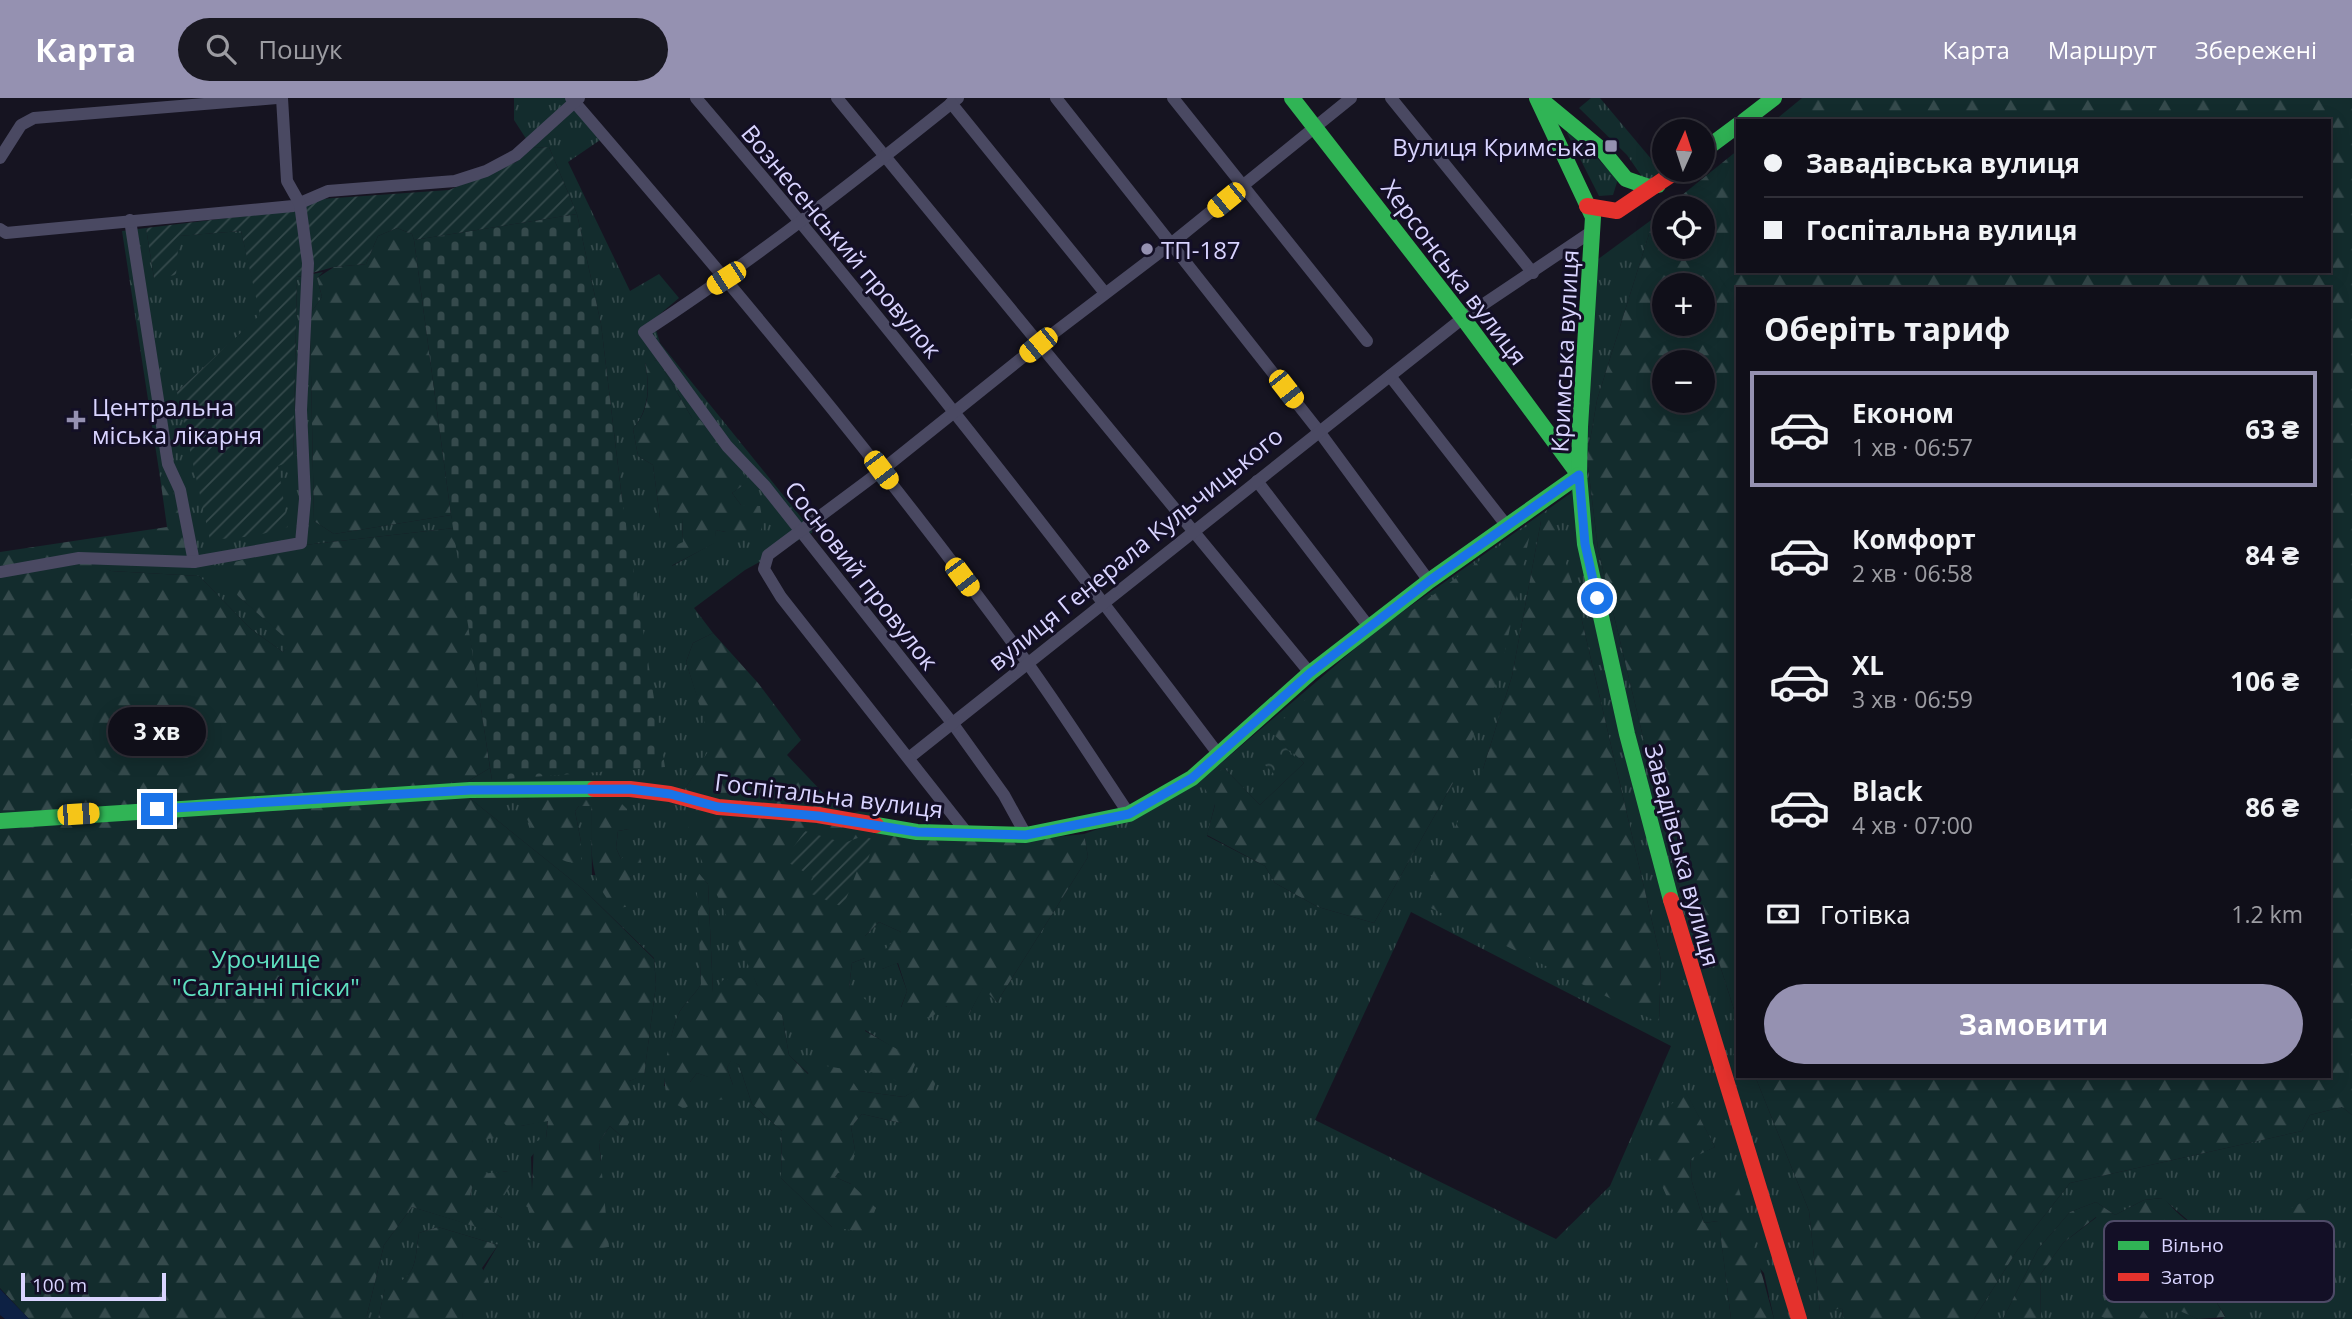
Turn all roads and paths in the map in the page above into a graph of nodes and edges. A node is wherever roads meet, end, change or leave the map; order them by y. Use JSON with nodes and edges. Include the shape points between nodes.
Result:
{"nodes":[{"id":1,"x":277,"y":98,"type":"edge"},
{"id":2,"x":282,"y":98,"type":"edge"},
{"id":3,"x":696,"y":98,"type":"edge"},
{"id":4,"x":836,"y":98,"type":"edge"},
{"id":5,"x":1056,"y":98,"type":"edge"},
{"id":6,"x":1173,"y":98,"type":"edge"},
{"id":7,"x":1292,"y":98,"type":"edge"},
{"id":8,"x":1351,"y":98,"type":"edge"},
{"id":9,"x":1391,"y":98,"type":"edge"},
{"id":10,"x":1538,"y":98,"type":"edge"},
{"id":11,"x":1774,"y":98,"type":"edge"},
{"id":12,"x":575,"y":100,"type":"edge"},
{"id":13,"x":955,"y":101,"type":"edge"},
{"id":14,"x":1561,"y":114,"type":"junction"},
{"id":15,"x":1747,"y":119,"type":"edge"},
{"id":16,"x":1315,"y":127,"type":"junction"},
{"id":17,"x":1736,"y":127,"type":"edge"},
{"id":18,"x":1553,"y":133,"type":"junction"},
{"id":19,"x":1715,"y":143,"type":"edge"},
{"id":20,"x":883,"y":155,"type":"junction"},
{"id":21,"x":0,"y":158,"type":"edge"},
{"id":22,"x":1626,"y":179,"type":"junction"},
{"id":23,"x":1662,"y":182,"type":"edge"},
{"id":24,"x":1658,"y":185,"type":"junction"},
{"id":25,"x":1244,"y":186,"type":"junction"},
{"id":26,"x":300,"y":204,"type":"junction"},
{"id":27,"x":1587,"y":206,"type":"junction"},
{"id":28,"x":1617,"y":211,"type":"junction"},
{"id":29,"x":130,"y":220,"type":"junction"},
{"id":30,"x":802,"y":222,"type":"junction"},
{"id":31,"x":0,"y":229,"type":"edge"},
{"id":32,"x":1594,"y":230,"type":"junction"},
{"id":33,"x":1172,"y":243,"type":"junction"},
{"id":34,"x":1533,"y":273,"type":"junction"},
{"id":35,"x":726,"y":278,"type":"junction"},
{"id":36,"x":1105,"y":293,"type":"junction"},
{"id":37,"x":1463,"y":318,"type":"junction"},
{"id":38,"x":1367,"y":341,"type":"dead end"},
{"id":39,"x":1038,"y":345,"type":"junction"},
{"id":40,"x":1390,"y":376,"type":"junction"},
{"id":41,"x":956,"y":412,"type":"junction"},
{"id":42,"x":1318,"y":430,"type":"junction"},
{"id":43,"x":881,"y":470,"type":"junction"},
{"id":44,"x":1579,"y":475,"type":"junction"},
{"id":45,"x":1257,"y":481,"type":"junction"},
{"id":46,"x":1507,"y":526,"type":"junction"},
{"id":47,"x":802,"y":532,"type":"junction"},
{"id":48,"x":1194,"y":534,"type":"junction"},
{"id":49,"x":194,"y":562,"type":"junction"},
{"id":50,"x":0,"y":572,"type":"edge"},
{"id":51,"x":1429,"y":581,"type":"junction"},
{"id":52,"x":1103,"y":602,"type":"junction"},
{"id":53,"x":1369,"y":627,"type":"junction"},
{"id":54,"x":1026,"y":662,"type":"junction"},
{"id":55,"x":1310,"y":673,"type":"junction"},
{"id":56,"x":953,"y":724,"type":"junction"},
{"id":57,"x":1219,"y":755,"type":"junction"},
{"id":58,"x":910,"y":757,"type":"junction"},
{"id":59,"x":1129,"y":814,"type":"junction"},
{"id":60,"x":0,"y":821,"type":"edge"},
{"id":61,"x":967,"y":833,"type":"junction"},
{"id":62,"x":1026,"y":835,"type":"junction"},
{"id":63,"x":1799,"y":1319,"type":"edge"}],
"edges":[{"from":1,"to":21,"type":"street","via":[[34,118],[21,125]]},
{"from":2,"to":26,"type":"street","via":[[287,181]]},
{"from":3,"to":30,"type":"street","name":"Вознесенський провулок"},
{"from":4,"to":20,"type":"street"},
{"from":5,"to":33,"type":"street"},
{"from":6,"to":25,"type":"street"},
{"from":7,"to":16,"type":"street","name":"Херсонська вулиця"},
{"from":8,"to":16,"type":"street"},
{"from":9,"to":34,"type":"street"},
{"from":10,"to":14,"type":"street","name":"Кримська вулиця"},
{"from":10,"to":18,"type":"street","name":"Кримська вулиця"},
{"from":11,"to":15,"type":"street"},
{"from":12,"to":26,"type":"street","via":[[516,155],[486,171],[455,181],[328,191]]},
{"from":12,"to":35,"type":"street"},
{"from":13,"to":20,"type":"street"},
{"from":13,"to":36,"type":"street"},
{"from":14,"to":18,"type":"street","via":[[1553,122]]},
{"from":14,"to":22,"type":"street","name":"Кримська вулиця","via":[[1603,151]]},
{"from":16,"to":25,"type":"street"},
{"from":16,"to":37,"type":"street","name":"Херсонська вулиця"},
{"from":17,"to":19,"type":"street"},
{"from":18,"to":27,"type":"street","name":"Кримська вулиця"},
{"from":20,"to":30,"type":"street"},
{"from":20,"to":39,"type":"street"},
{"from":22,"to":24,"type":"street","via":[[1649,187]]},
{"from":22,"to":28,"type":"street","via":[[1628,194]]},
{"from":23,"to":24,"type":"street"},
{"from":24,"to":28,"type":"street"},
{"from":25,"to":33,"type":"street"},
{"from":25,"to":38,"type":"street"},
{"from":26,"to":29,"type":"street"},
{"from":26,"to":49,"type":"street","via":[[308,263],[301,543]]},
{"from":27,"to":28,"type":"street"},
{"from":27,"to":32,"type":"street","name":"Кримська вулиця"},
{"from":28,"to":32,"type":"street","name":"Кримська вулиця"},
{"from":29,"to":31,"type":"street","via":[[6,233]]},
{"from":29,"to":49,"type":"street","via":[[168,464],[180,490]]},
{"from":30,"to":35,"type":"street"},
{"from":30,"to":41,"type":"street","name":"Вознесенський провулок"},
{"from":32,"to":34,"type":"street","name":"вулиця Генерала Кульчицького"},
{"from":32,"to":44,"type":"street","name":"Кримська вулиця"},
{"from":33,"to":36,"type":"street"},
{"from":33,"to":42,"type":"street"},
{"from":34,"to":37,"type":"street","name":"вулиця Генерала Кульчицького"},
{"from":35,"to":43,"type":"street"},
{"from":35,"to":47,"type":"street","name":"Сосновий провулок","via":[[644,332],[727,446]]},
{"from":36,"to":39,"type":"street"},
{"from":37,"to":40,"type":"street","name":"вулиця Генерала Кульчицького"},
{"from":37,"to":44,"type":"street","name":"Херсонська вулиця"},
{"from":39,"to":41,"type":"street"},
{"from":39,"to":48,"type":"street"},
{"from":40,"to":42,"type":"street","name":"вулиця Генерала Кульчицького"},
{"from":40,"to":46,"type":"street"},
{"from":41,"to":43,"type":"street"},
{"from":41,"to":52,"type":"street","name":"Вознесенський провулок"},
{"from":42,"to":45,"type":"street","name":"вулиця Генерала Кульчицького"},
{"from":42,"to":51,"type":"street"},
{"from":43,"to":47,"type":"street"},
{"from":43,"to":54,"type":"street"},
{"from":44,"to":46,"type":"street","name":"Госпітальна вулиця"},
{"from":44,"to":63,"type":"street","name":"Завадівська вулиця","via":[[1585,544],[1627,734],[1701,1006]]},
{"from":45,"to":48,"type":"street","name":"вулиця Генерала Кульчицького"},
{"from":45,"to":53,"type":"street"},
{"from":46,"to":51,"type":"street","name":"Госпітальна вулиця"},
{"from":47,"to":56,"type":"street","name":"Сосновий провулок"},
{"from":47,"to":58,"type":"street","via":[[768,555],[764,569],[781,597]]},
{"from":48,"to":52,"type":"street","name":"вулиця Генерала Кульчицького"},
{"from":48,"to":55,"type":"street"},
{"from":49,"to":50,"type":"street","via":[[79,558]]},
{"from":51,"to":53,"type":"street","name":"Госпітальна вулиця"},
{"from":52,"to":54,"type":"street","name":"вулиця Генерала Кульчицького"},
{"from":52,"to":57,"type":"street","name":"Вознесенський провулок"},
{"from":53,"to":55,"type":"street","name":"Госпітальна вулиця"},
{"from":54,"to":56,"type":"street","name":"вулиця Генерала Кульчицького"},
{"from":54,"to":59,"type":"street"},
{"from":55,"to":57,"type":"street","name":"Госпітальна вулиця"},
{"from":56,"to":58,"type":"street","name":"вулиця Генерала Кульчицького"},
{"from":56,"to":62,"type":"street","name":"Сосновий провулок"},
{"from":57,"to":59,"type":"street","name":"Госпітальна вулиця","via":[[1192,778]]},
{"from":58,"to":61,"type":"street"},
{"from":59,"to":62,"type":"street","name":"Госпітальна вулиця"},
{"from":60,"to":61,"type":"street","name":"Госпітальна вулиця","via":[[470,790],[630,789],[718,807],[818,816],[917,832]]},
{"from":61,"to":62,"type":"street","name":"Госпітальна вулиця"}]}
